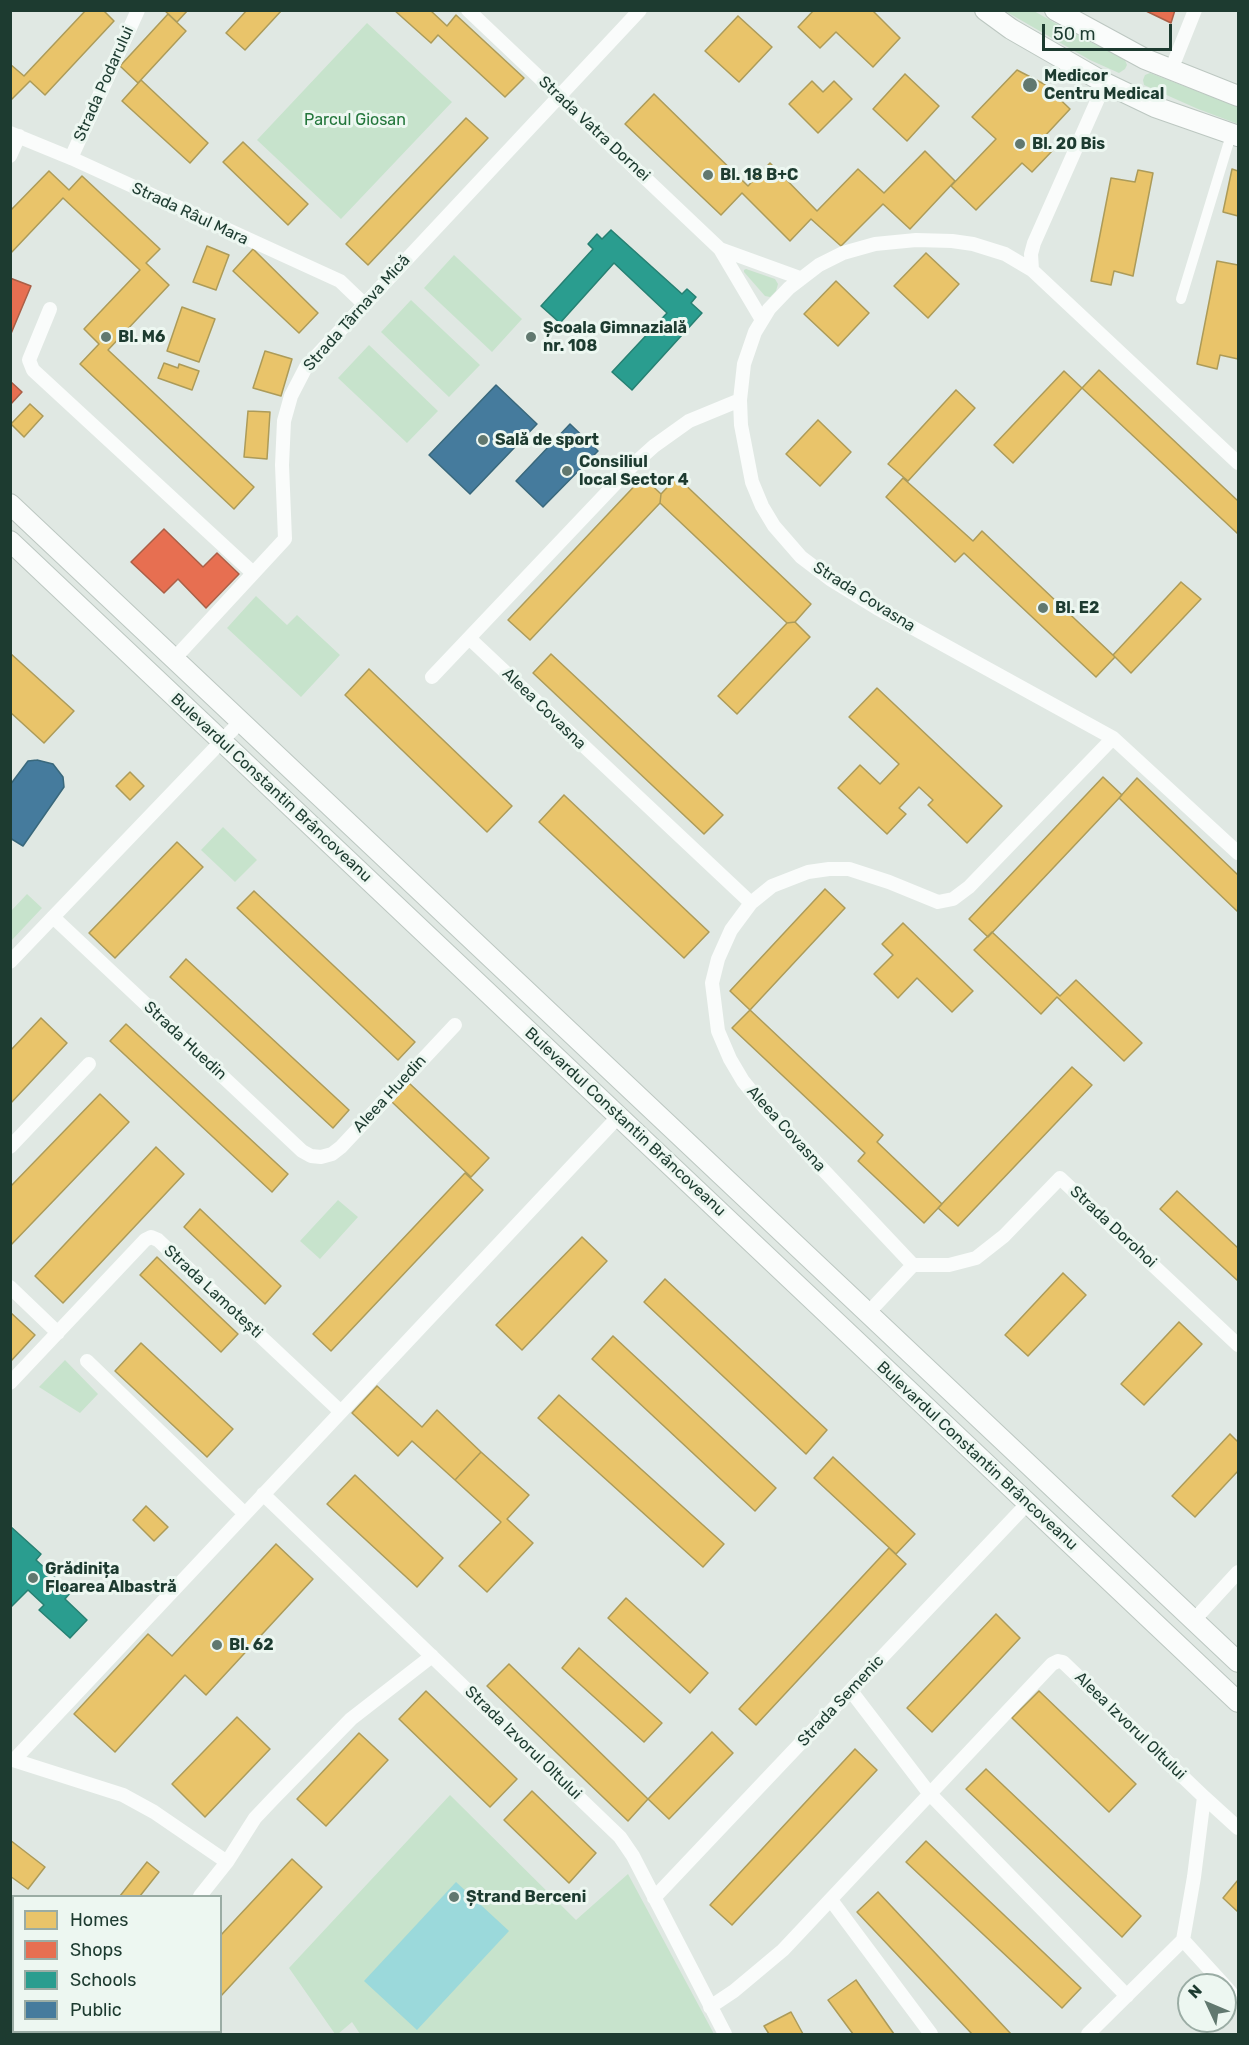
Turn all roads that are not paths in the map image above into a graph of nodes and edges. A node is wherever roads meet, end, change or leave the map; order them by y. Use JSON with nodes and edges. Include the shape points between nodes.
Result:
{"nodes":[{"id":1,"x":468,"y":10,"type":"edge"},
{"id":2,"x":640,"y":10,"type":"edge"},
{"id":3,"x":985,"y":10,"type":"edge"},
{"id":4,"x":1055,"y":10,"type":"edge"},
{"id":5,"x":1195,"y":10,"type":"edge"},
{"id":6,"x":137,"y":11,"type":"edge"},
{"id":7,"x":1171,"y":70,"type":"junction"},
{"id":8,"x":1105,"y":83,"type":"junction"},
{"id":9,"x":1239,"y":96,"type":"edge"},
{"id":10,"x":560,"y":97,"type":"junction"},
{"id":11,"x":15,"y":135,"type":"edge"},
{"id":12,"x":1235,"y":136,"type":"edge"},
{"id":13,"x":10,"y":156,"type":"edge"},
{"id":14,"x":71,"y":158,"type":"junction"},
{"id":15,"x":720,"y":249,"type":"junction"},
{"id":16,"x":1032,"y":270,"type":"junction"},
{"id":17,"x":800,"y":278,"type":"junction"},
{"id":18,"x":1180,"y":299,"type":"dead end"},
{"id":19,"x":364,"y":304,"type":"junction"},
{"id":20,"x":50,"y":309,"type":"dead end"},
{"id":21,"x":762,"y":320,"type":"junction"},
{"id":22,"x":740,"y":400,"type":"junction"},
{"id":23,"x":1239,"y":463,"type":"edge"},
{"id":24,"x":10,"y":504,"type":"edge"},
{"id":25,"x":10,"y":541,"type":"edge"},
{"id":26,"x":253,"y":573,"type":"junction"},
{"id":27,"x":469,"y":638,"type":"junction"},
{"id":28,"x":174,"y":659,"type":"junction"},
{"id":29,"x":432,"y":677,"type":"dead end"},
{"id":30,"x":240,"y":722,"type":"junction"},
{"id":31,"x":1113,"y":738,"type":"junction"},
{"id":32,"x":222,"y":741,"type":"junction"},
{"id":33,"x":1239,"y":853,"type":"edge"},
{"id":34,"x":751,"y":903,"type":"junction"},
{"id":35,"x":53,"y":917,"type":"junction"},
{"id":36,"x":10,"y":962,"type":"edge"},
{"id":37,"x":455,"y":1025,"type":"dead end"},
{"id":38,"x":89,"y":1064,"type":"dead end"},
{"id":39,"x":619,"y":1116,"type":"junction"},
{"id":40,"x":10,"y":1147,"type":"edge"},
{"id":41,"x":321,"y":1157,"type":"joint"},
{"id":42,"x":913,"y":1265,"type":"junction"},
{"id":43,"x":10,"y":1287,"type":"edge"},
{"id":44,"x":869,"y":1312,"type":"junction"},
{"id":45,"x":58,"y":1333,"type":"junction"},
{"id":46,"x":1239,"y":1345,"type":"edge"},
{"id":47,"x":87,"y":1360,"type":"dead end"},
{"id":48,"x":10,"y":1383,"type":"edge"},
{"id":49,"x":341,"y":1412,"type":"junction"},
{"id":50,"x":263,"y":1494,"type":"junction"},
{"id":51,"x":1027,"y":1504,"type":"junction"},
{"id":52,"x":245,"y":1514,"type":"junction"},
{"id":53,"x":1239,"y":1572,"type":"edge"},
{"id":54,"x":1194,"y":1620,"type":"junction"},
{"id":55,"x":1173,"y":1641,"type":"junction"},
{"id":56,"x":432,"y":1656,"type":"junction"},
{"id":57,"x":1239,"y":1662,"type":"edge"},
{"id":58,"x":850,"y":1691,"type":"junction"},
{"id":59,"x":1239,"y":1702,"type":"edge"},
{"id":60,"x":12,"y":1759,"type":"edge"},
{"id":61,"x":929,"y":1793,"type":"junction"},
{"id":62,"x":1204,"y":1797,"type":"junction"},
{"id":63,"x":1239,"y":1828,"type":"edge"},
{"id":64,"x":227,"y":1862,"type":"junction"},
{"id":65,"x":201,"y":1895,"type":"edge"},
{"id":66,"x":654,"y":1898,"type":"junction"},
{"id":67,"x":831,"y":1900,"type":"junction"},
{"id":68,"x":1183,"y":1940,"type":"junction"},
{"id":69,"x":1212,"y":1973,"type":"edge"},
{"id":70,"x":1127,"y":1996,"type":"junction"},
{"id":71,"x":710,"y":2007,"type":"junction"},
{"id":72,"x":725,"y":2034,"type":"edge"},
{"id":73,"x":931,"y":2034,"type":"edge"},
{"id":74,"x":1088,"y":2034,"type":"edge"}],
"edges":[{"from":1,"to":10,"type":"street","name":"Strada Vatra Dornei"},
{"from":2,"to":10,"type":"street","name":"Strada Târnava Mică"},
{"from":3,"to":8,"type":"main road"},
{"from":4,"to":7,"type":"main road","via":[[1118,46]]},
{"from":5,"to":7,"type":"street"},
{"from":6,"to":14,"type":"street","name":"Strada Podarului"},
{"from":7,"to":9,"type":"main road"},
{"from":8,"to":12,"type":"main road","via":[[1155,107]]},
{"from":8,"to":16,"type":"street","via":[[1034,243]]},
{"from":10,"to":15,"type":"street","name":"Strada Vatra Dornei"},
{"from":10,"to":19,"type":"street","name":"Strada Târnava Mică"},
{"from":11,"to":13,"type":"street"},
{"from":11,"to":14,"type":"street","name":"Strada Râul Mara"},
{"from":12,"to":18,"type":"street"},
{"from":14,"to":19,"type":"street","name":"Strada Râul Mara","via":[[340,281]]},
{"from":15,"to":17,"type":"street","name":"Strada Vatra Dornei"},
{"from":15,"to":21,"type":"street","name":"Strada Vatra Dornei"},
{"from":16,"to":17,"type":"street","name":"Strada Covasna","via":[[1005,254],[974,244],[916,240],[875,244],[843,253]]},
{"from":16,"to":23,"type":"street","name":"Strada Covasna"},
{"from":17,"to":21,"type":"street","name":"Strada Covasna"},
{"from":19,"to":26,"type":"street","name":"Strada Târnava Mică","via":[[306,366],[291,396],[282,436],[285,539]]},
{"from":20,"to":26,"type":"street","via":[[29,360],[33,370]]},
{"from":21,"to":22,"type":"street","name":"Strada Covasna","via":[[749,345]]},
{"from":22,"to":27,"type":"street","via":[[689,421],[634,464]]},
{"from":22,"to":31,"type":"street","name":"Strada Covasna","via":[[752,482],[774,526],[801,557],[877,608]]},
{"from":24,"to":28,"type":"main road","name":"Bulevardul Constantin Brâncoveanu"},
{"from":25,"to":32,"type":"main road","name":"Bulevardul Constantin Brâncoveanu"},
{"from":26,"to":28,"type":"street","name":"Strada Târnava Mică"},
{"from":27,"to":29,"type":"street"},
{"from":27,"to":34,"type":"street","name":"Aleea Covasna"},
{"from":28,"to":30,"type":"main road","name":"Bulevardul Constantin Brâncoveanu"},
{"from":30,"to":32,"type":"street"},
{"from":30,"to":44,"type":"main road","name":"Bulevardul Constantin Brâncoveanu"},
{"from":31,"to":33,"type":"street","name":"Strada Covasna"},
{"from":31,"to":34,"type":"street","name":"Aleea Covasna","via":[[953,899],[938,902],[849,869],[829,869],[790,878]]},
{"from":32,"to":35,"type":"street"},
{"from":32,"to":39,"type":"main road","name":"Bulevardul Constantin Brâncoveanu"},
{"from":34,"to":42,"type":"street","name":"Aleea Covasna","via":[[731,930],[712,983],[718,1031],[730,1059],[765,1107]]},
{"from":35,"to":36,"type":"street"},
{"from":35,"to":41,"type":"street","name":"Strada Huedin","via":[[302,1151]]},
{"from":37,"to":41,"type":"street","name":"Aleea Huedin","via":[[341,1147]]},
{"from":38,"to":40,"type":"street"},
{"from":39,"to":49,"type":"street"},
{"from":39,"to":51,"type":"main road","name":"Bulevardul Constantin Brâncoveanu"},
{"from":42,"to":44,"type":"street"},
{"from":42,"to":46,"type":"street","name":"Strada Dorohoi","via":[[949,1265],[976,1258],[1004,1236],[1060,1178]]},
{"from":43,"to":45,"type":"street"},
{"from":44,"to":54,"type":"main road","name":"Bulevardul Constantin Brâncoveanu"},
{"from":45,"to":48,"type":"street"},
{"from":45,"to":49,"type":"street","name":"Strada Lamotești","via":[[151,1237]]},
{"from":47,"to":52,"type":"street"},
{"from":49,"to":50,"type":"street"},
{"from":50,"to":52,"type":"street"},
{"from":50,"to":56,"type":"street","name":"Strada Izvorul Oltului"},
{"from":51,"to":55,"type":"main road","name":"Bulevardul Constantin Brâncoveanu"},
{"from":51,"to":58,"type":"street","name":"Strada Semenic"},
{"from":52,"to":60,"type":"street"},
{"from":53,"to":54,"type":"street"},
{"from":54,"to":55,"type":"main road"},
{"from":54,"to":57,"type":"main road","name":"Bulevardul Constantin Brâncoveanu"},
{"from":55,"to":59,"type":"main road","name":"Bulevardul Constantin Brâncoveanu"},
{"from":56,"to":64,"type":"street","via":[[338,1732],[255,1818]]},
{"from":56,"to":66,"type":"street","name":"Strada Izvorul Oltului","via":[[620,1837]]},
{"from":58,"to":61,"type":"street"},
{"from":58,"to":66,"type":"street","name":"Strada Semenic"},
{"from":60,"to":64,"type":"street","via":[[123,1795]]},
{"from":61,"to":62,"type":"street","name":"Aleea Izvorul Oltului","via":[[1058,1661]]},
{"from":61,"to":67,"type":"street","name":"Aleea Izvorul Oltului"},
{"from":61,"to":70,"type":"street"},
{"from":62,"to":63,"type":"street","name":"Aleea Izvorul Oltului"},
{"from":62,"to":68,"type":"street"},
{"from":64,"to":65,"type":"street"},
{"from":66,"to":71,"type":"street","name":"Strada Izvorul Oltului"},
{"from":67,"to":71,"type":"street","name":"Aleea Izvorul Oltului","via":[[783,1950]]},
{"from":67,"to":73,"type":"street"},
{"from":68,"to":69,"type":"street"},
{"from":68,"to":70,"type":"street"},
{"from":70,"to":74,"type":"street"},
{"from":71,"to":72,"type":"street","name":"Strada Izvorul Oltului"}]}
